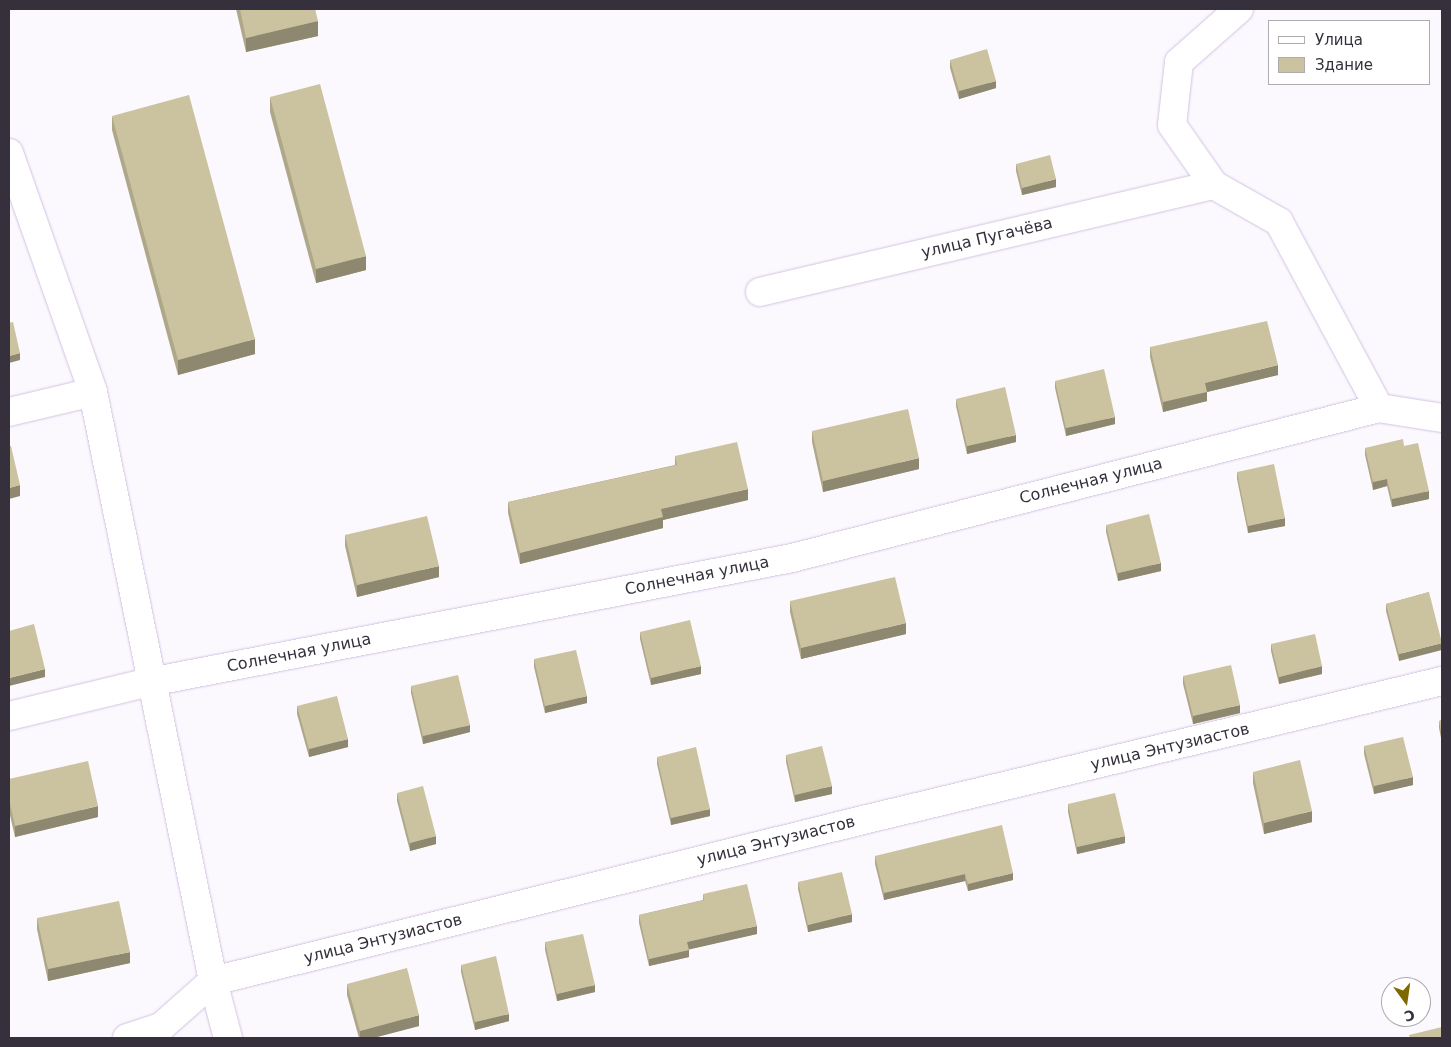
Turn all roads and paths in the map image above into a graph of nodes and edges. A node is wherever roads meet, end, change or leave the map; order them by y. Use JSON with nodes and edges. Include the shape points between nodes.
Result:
{"nodes":[{"id":1,"x":1240,"y":9,"type":"edge"},
{"id":2,"x":9,"y":153,"type":"edge"},
{"id":3,"x":1214,"y":185,"type":"junction"},
{"id":4,"x":760,"y":292,"type":"dead end"},
{"id":5,"x":93,"y":392,"type":"junction"},
{"id":6,"x":1379,"y":408,"type":"junction"},
{"id":7,"x":9,"y":412,"type":"edge"},
{"id":8,"x":1442,"y":418,"type":"edge"},
{"id":9,"x":150,"y":682,"type":"junction"},
{"id":10,"x":1442,"y":682,"type":"edge"},
{"id":11,"x":9,"y":716,"type":"edge"},
{"id":12,"x":213,"y":982,"type":"junction"},
{"id":13,"x":127,"y":1038,"type":"edge"},
{"id":14,"x":228,"y":1038,"type":"edge"}],
"edges":[{"from":1,"to":3,"type":"street","via":[[1179,62],[1172,125]]},
{"from":2,"to":5,"type":"street"},
{"from":3,"to":4,"type":"street","name":"улица Пугачёва"},
{"from":3,"to":6,"type":"street","via":[[1279,222]]},
{"from":5,"to":7,"type":"street"},
{"from":5,"to":9,"type":"street"},
{"from":6,"to":8,"type":"street"},
{"from":6,"to":9,"type":"street","name":"Солнечная улица","via":[[792,558]]},
{"from":9,"to":11,"type":"street","name":"Солнечная улица"},
{"from":9,"to":12,"type":"street"},
{"from":10,"to":12,"type":"street","name":"улица Энтузиастов","via":[[872,818]]},
{"from":12,"to":13,"type":"street","name":"улица Энтузиастов","via":[[161,1027]]},
{"from":12,"to":14,"type":"street"}]}
